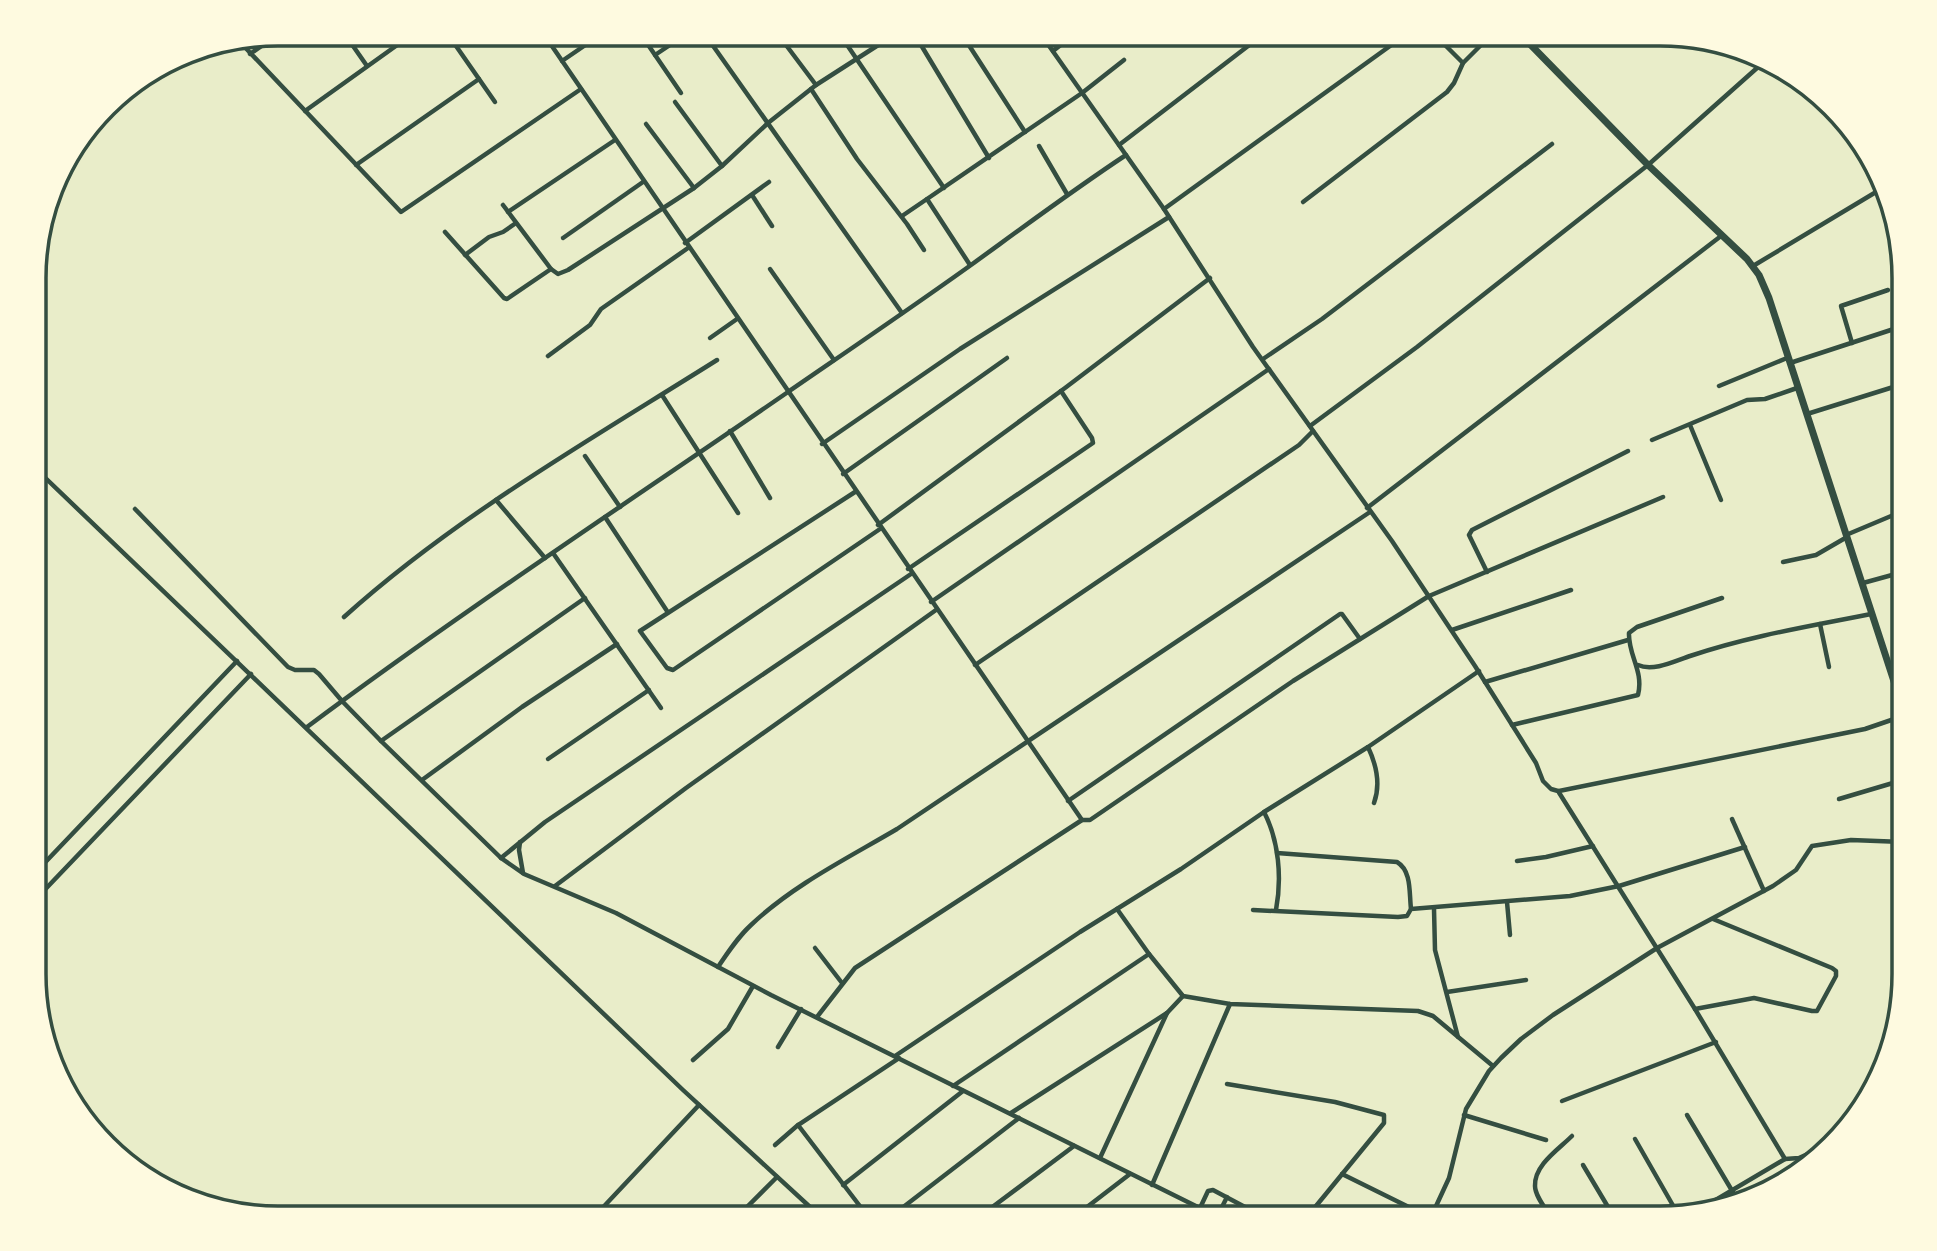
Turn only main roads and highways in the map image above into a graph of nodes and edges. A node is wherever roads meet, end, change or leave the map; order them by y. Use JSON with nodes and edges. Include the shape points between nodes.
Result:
{"nodes":[{"id":1,"x":1532,"y":46,"type":"edge"},
{"id":2,"x":1891,"y":665,"type":"edge"}],
"edges":[{"from":1,"to":2,"type":"main road","via":[[1752,267],[1769,298]]}]}
